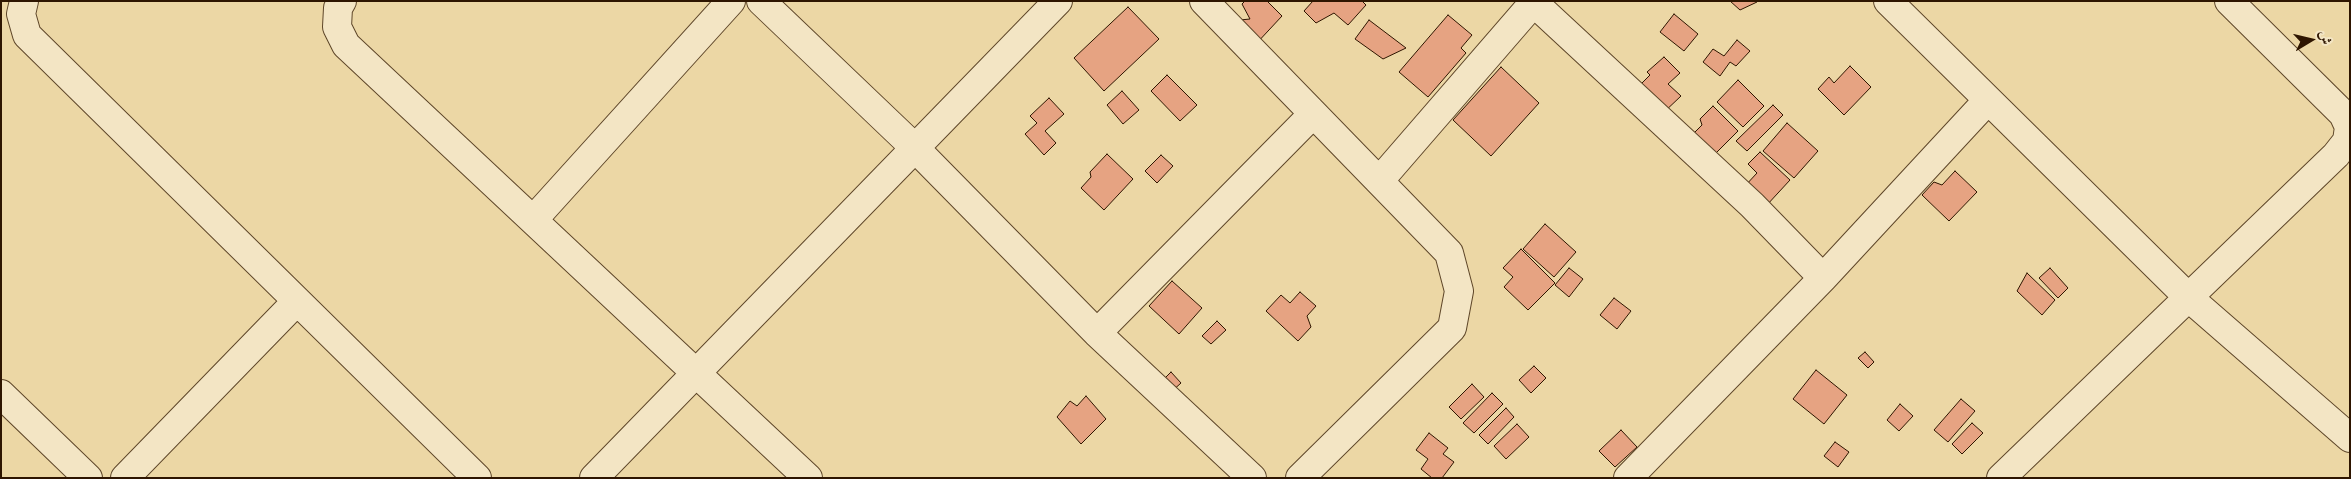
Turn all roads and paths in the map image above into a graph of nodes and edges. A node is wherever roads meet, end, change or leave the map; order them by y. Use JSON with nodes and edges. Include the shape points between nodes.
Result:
{"nodes":[{"id":1,"x":24,"y":1,"type":"edge"},
{"id":2,"x":342,"y":1,"type":"edge"},
{"id":3,"x":731,"y":1,"type":"edge"},
{"id":4,"x":762,"y":1,"type":"edge"},
{"id":5,"x":1058,"y":1,"type":"edge"},
{"id":6,"x":1204,"y":1,"type":"edge"},
{"id":7,"x":1888,"y":1,"type":"edge"},
{"id":8,"x":2229,"y":1,"type":"edge"},
{"id":9,"x":1533,"y":2,"type":"edge"},
{"id":10,"x":1988,"y":100,"type":"junction"},
{"id":11,"x":1313,"y":114,"type":"junction"},
{"id":12,"x":915,"y":148,"type":"junction"},
{"id":13,"x":1380,"y":180,"type":"junction"},
{"id":14,"x":533,"y":220,"type":"junction"},
{"id":15,"x":1823,"y":278,"type":"junction"},
{"id":16,"x":2188,"y":297,"type":"junction"},
{"id":17,"x":297,"y":300,"type":"junction"},
{"id":18,"x":1097,"y":333,"type":"junction"},
{"id":19,"x":696,"y":374,"type":"junction"},
{"id":20,"x":1,"y":394,"type":"edge"},
{"id":21,"x":2350,"y":438,"type":"edge"},
{"id":22,"x":88,"y":478,"type":"edge"},
{"id":23,"x":125,"y":478,"type":"edge"},
{"id":24,"x":477,"y":478,"type":"edge"},
{"id":25,"x":594,"y":478,"type":"edge"},
{"id":26,"x":808,"y":478,"type":"edge"},
{"id":27,"x":1252,"y":478,"type":"edge"},
{"id":28,"x":1300,"y":478,"type":"edge"},
{"id":29,"x":1628,"y":478,"type":"edge"},
{"id":30,"x":2001,"y":478,"type":"edge"}],
"edges":[{"from":1,"to":17,"type":"street","via":[[21,14],[27,35]]},
{"from":2,"to":14,"type":"street","via":[[338,8],[337,27],[346,46]]},
{"from":3,"to":14,"type":"street"},
{"from":4,"to":12,"type":"street"},
{"from":5,"to":12,"type":"street"},
{"from":6,"to":11,"type":"street"},
{"from":7,"to":10,"type":"street"},
{"from":8,"to":16,"type":"street","via":[[2343,114],[2349,127],[2347,141],[2336,155]]},
{"from":9,"to":13,"type":"street"},
{"from":9,"to":15,"type":"street","via":[[1752,205]]},
{"from":10,"to":15,"type":"street"},
{"from":10,"to":16,"type":"street"},
{"from":11,"to":13,"type":"street"},
{"from":11,"to":18,"type":"street"},
{"from":12,"to":18,"type":"street"},
{"from":12,"to":19,"type":"street"},
{"from":13,"to":28,"type":"street","via":[[1449,253],[1459,291],[1452,328]]},
{"from":14,"to":19,"type":"street"},
{"from":15,"to":29,"type":"street"},
{"from":16,"to":21,"type":"street"},
{"from":16,"to":30,"type":"street"},
{"from":17,"to":23,"type":"street"},
{"from":17,"to":24,"type":"street"},
{"from":18,"to":27,"type":"street"},
{"from":19,"to":25,"type":"street"},
{"from":19,"to":26,"type":"street"},
{"from":20,"to":22,"type":"street"}]}
